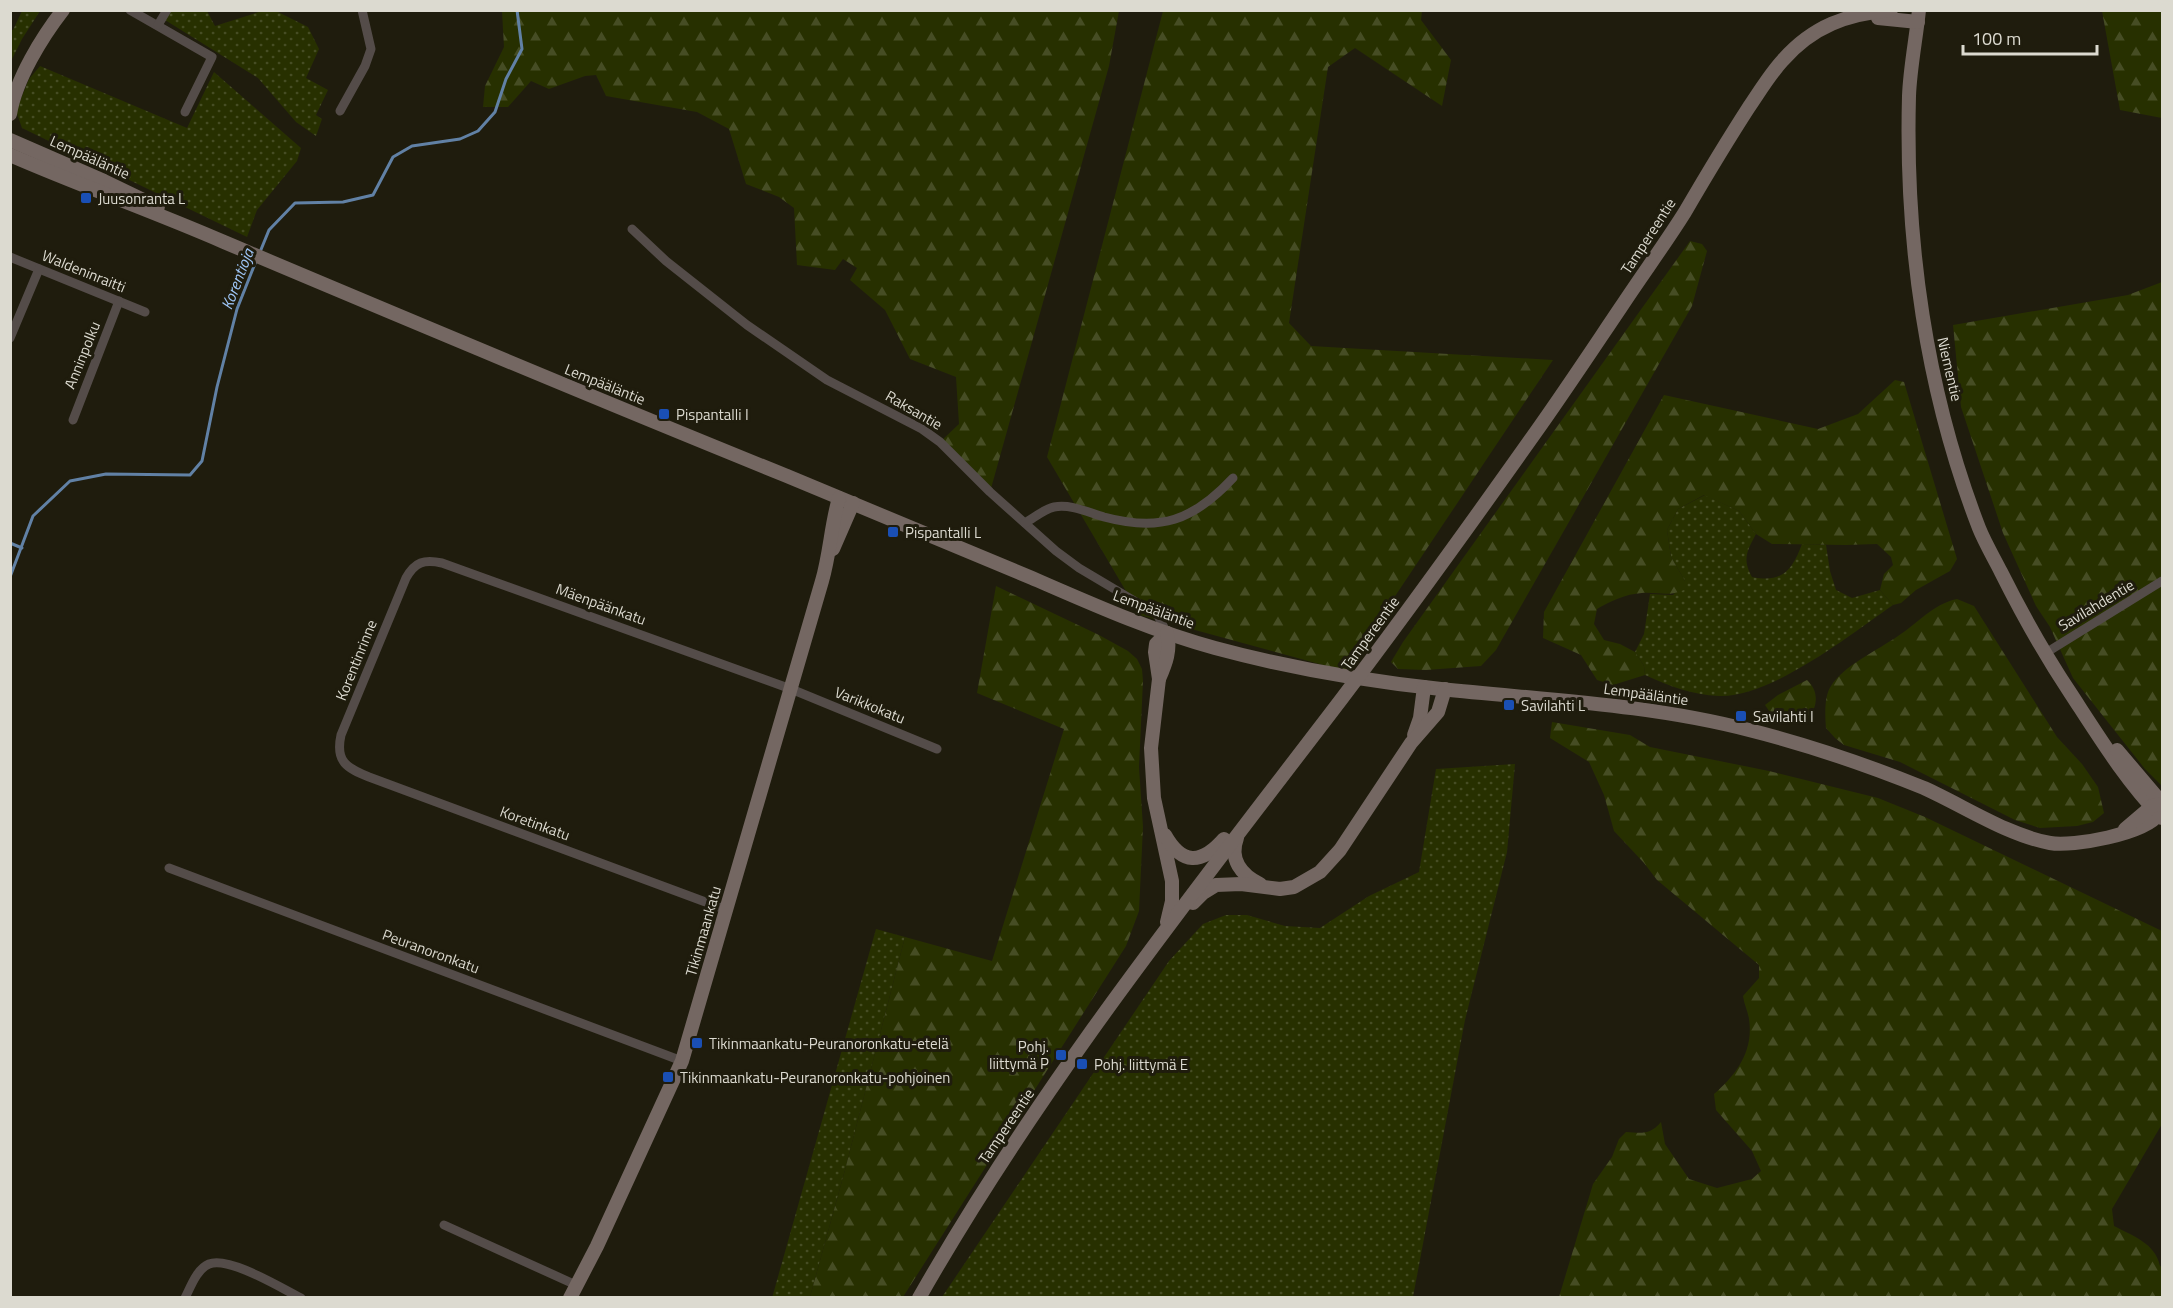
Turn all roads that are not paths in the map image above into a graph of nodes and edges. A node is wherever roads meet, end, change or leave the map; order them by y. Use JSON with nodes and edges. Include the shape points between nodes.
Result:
{"nodes":[{"id":1,"x":63,"y":10,"type":"edge"},
{"id":2,"x":130,"y":10,"type":"edge"},
{"id":3,"x":167,"y":10,"type":"edge"},
{"id":4,"x":362,"y":10,"type":"edge"},
{"id":5,"x":1891,"y":10,"type":"edge"},
{"id":6,"x":1864,"y":15,"type":"junction"},
{"id":7,"x":1918,"y":16,"type":"edge"},
{"id":8,"x":158,"y":25,"type":"junction"},
{"id":9,"x":11,"y":107,"type":"edge"},
{"id":10,"x":340,"y":111,"type":"dead end"},
{"id":11,"x":185,"y":112,"type":"dead end"},
{"id":12,"x":10,"y":140,"type":"edge"},
{"id":13,"x":10,"y":155,"type":"edge"},
{"id":14,"x":632,"y":229,"type":"dead end"},
{"id":15,"x":218,"y":239,"type":"junction"},
{"id":16,"x":10,"y":257,"type":"edge"},
{"id":17,"x":39,"y":269,"type":"junction"},
{"id":18,"x":119,"y":301,"type":"junction"},
{"id":19,"x":145,"y":312,"type":"dead end"},
{"id":20,"x":10,"y":338,"type":"edge"},
{"id":21,"x":73,"y":420,"type":"dead end"},
{"id":22,"x":1233,"y":478,"type":"dead end"},
{"id":23,"x":846,"y":500,"type":"junction"},
{"id":24,"x":1025,"y":523,"type":"junction"},
{"id":25,"x":406,"y":578,"type":"joint"},
{"id":26,"x":2163,"y":582,"type":"edge"},
{"id":27,"x":1167,"y":633,"type":"junction"},
{"id":28,"x":2044,"y":654,"type":"junction"},
{"id":29,"x":1424,"y":687,"type":"junction"},
{"id":30,"x":791,"y":689,"type":"junction"},
{"id":31,"x":1445,"y":689,"type":"junction"},
{"id":32,"x":1411,"y":743,"type":"junction"},
{"id":33,"x":937,"y":749,"type":"dead end"},
{"id":34,"x":339,"y":755,"type":"joint"},
{"id":35,"x":1270,"y":791,"type":"junction"},
{"id":36,"x":2160,"y":809,"type":"edge"},
{"id":37,"x":1157,"y":816,"type":"junction"},
{"id":38,"x":1241,"y":828,"type":"junction"},
{"id":39,"x":169,"y":868,"type":"dead end"},
{"id":40,"x":1267,"y":888,"type":"junction"},
{"id":41,"x":727,"y":910,"type":"junction"},
{"id":42,"x":1166,"y":927,"type":"junction"},
{"id":43,"x":1154,"y":943,"type":"junction"},
{"id":44,"x":682,"y":1061,"type":"junction"},
{"id":45,"x":444,"y":1225,"type":"dead end"},
{"id":46,"x":573,"y":1291,"type":"edge"},
{"id":47,"x":185,"y":1298,"type":"edge"},
{"id":48,"x":301,"y":1298,"type":"edge"},
{"id":49,"x":919,"y":1298,"type":"edge"}],
"edges":[{"from":1,"to":9,"type":"main road","via":[[45,35]]},
{"from":2,"to":8,"type":"street"},
{"from":3,"to":8,"type":"street"},
{"from":4,"to":10,"type":"street","via":[[371,49]]},
{"from":5,"to":6,"type":"main road","name":"Tampereentie"},
{"from":6,"to":7,"type":"main road","name":"Tampereentie"},
{"from":6,"to":35,"type":"main road","name":"Tampereentie","via":[[1831,23],[1809,35],[1771,74],[1683,215],[1534,435],[1339,703]]},
{"from":7,"to":28,"type":"main road","name":"Niementie","via":[[1910,94],[1910,178],[1914,257],[1925,333],[1957,465],[1980,529]]},
{"from":8,"to":11,"type":"street","via":[[212,57]]},
{"from":12,"to":15,"type":"main road","name":"Lempääläntie","via":[[105,181]]},
{"from":13,"to":15,"type":"main road","name":"Lempääläntie"},
{"from":14,"to":24,"type":"street","name":"Raksantie","via":[[747,325],[827,380],[940,442]]},
{"from":15,"to":23,"type":"main road","name":"Lempääläntie"},
{"from":16,"to":17,"type":"street","name":"Waldeninraitti"},
{"from":17,"to":18,"type":"street","name":"Waldeninraitti"},
{"from":17,"to":20,"type":"street"},
{"from":18,"to":19,"type":"street","name":"Waldeninraitti"},
{"from":18,"to":21,"type":"street","name":"Anninpolku"},
{"from":22,"to":24,"type":"street","via":[[1196,512],[1155,524],[1129,523],[1067,506],[1051,508]]},
{"from":23,"to":27,"type":"main road","name":"Lempääläntie"},
{"from":23,"to":30,"type":"main road","name":"Tikinmaankatu","via":[[846,522],[828,559]]},
{"from":24,"to":27,"type":"street","name":"Raksantie","via":[[1079,568],[1153,612]]},
{"from":25,"to":30,"type":"street","name":"Mäenpäänkatu","via":[[419,562],[442,563]]},
{"from":25,"to":34,"type":"street","name":"Korentinrinne","via":[[341,735]]},
{"from":26,"to":28,"type":"street","name":"Savilahdentie"},
{"from":27,"to":29,"type":"main road","name":"Lempääläntie","via":[[1274,663]]},
{"from":27,"to":37,"type":"main road","via":[[1156,644],[1154,658],[1159,679],[1151,748]]},
{"from":28,"to":36,"type":"main road","name":"Niementie","via":[[2115,761]]},
{"from":29,"to":31,"type":"main road","name":"Lempääläntie"},
{"from":29,"to":32,"type":"main road","via":[[1420,718]]},
{"from":30,"to":33,"type":"street","name":"Varikkokatu"},
{"from":30,"to":41,"type":"main road","name":"Tikinmaankatu"},
{"from":31,"to":32,"type":"main road","via":[[1438,712]]},
{"from":31,"to":36,"type":"main road","name":"Lempääläntie","via":[[1611,706],[1746,729],[1853,761],[2024,835],[2052,843],[2088,843],[2146,825]]},
{"from":32,"to":40,"type":"main road","via":[[1325,867],[1294,886]]},
{"from":34,"to":41,"type":"street","name":"Koretinkatu","via":[[353,770],[369,777]]},
{"from":35,"to":37,"type":"main road","via":[[1242,816],[1217,847],[1199,858],[1179,854]]},
{"from":35,"to":38,"type":"main road","name":"Tampereentie"},
{"from":37,"to":42,"type":"main road","via":[[1172,892]]},
{"from":38,"to":40,"type":"main road","via":[[1233,855],[1237,865]]},
{"from":38,"to":42,"type":"main road","name":"Tampereentie"},
{"from":39,"to":44,"type":"street","name":"Peuranoronkatu"},
{"from":40,"to":43,"type":"main road","via":[[1222,884],[1210,888]]},
{"from":41,"to":44,"type":"main road","name":"Tikinmaankatu"},
{"from":42,"to":43,"type":"main road","name":"Tampereentie"},
{"from":43,"to":49,"type":"main road","name":"Tampereentie","via":[[1003,1160]]},
{"from":44,"to":46,"type":"main road","name":"Tikinmaankatu"},
{"from":45,"to":46,"type":"street"},
{"from":47,"to":48,"type":"street","via":[[196,1275],[208,1264],[225,1262]]}]}
